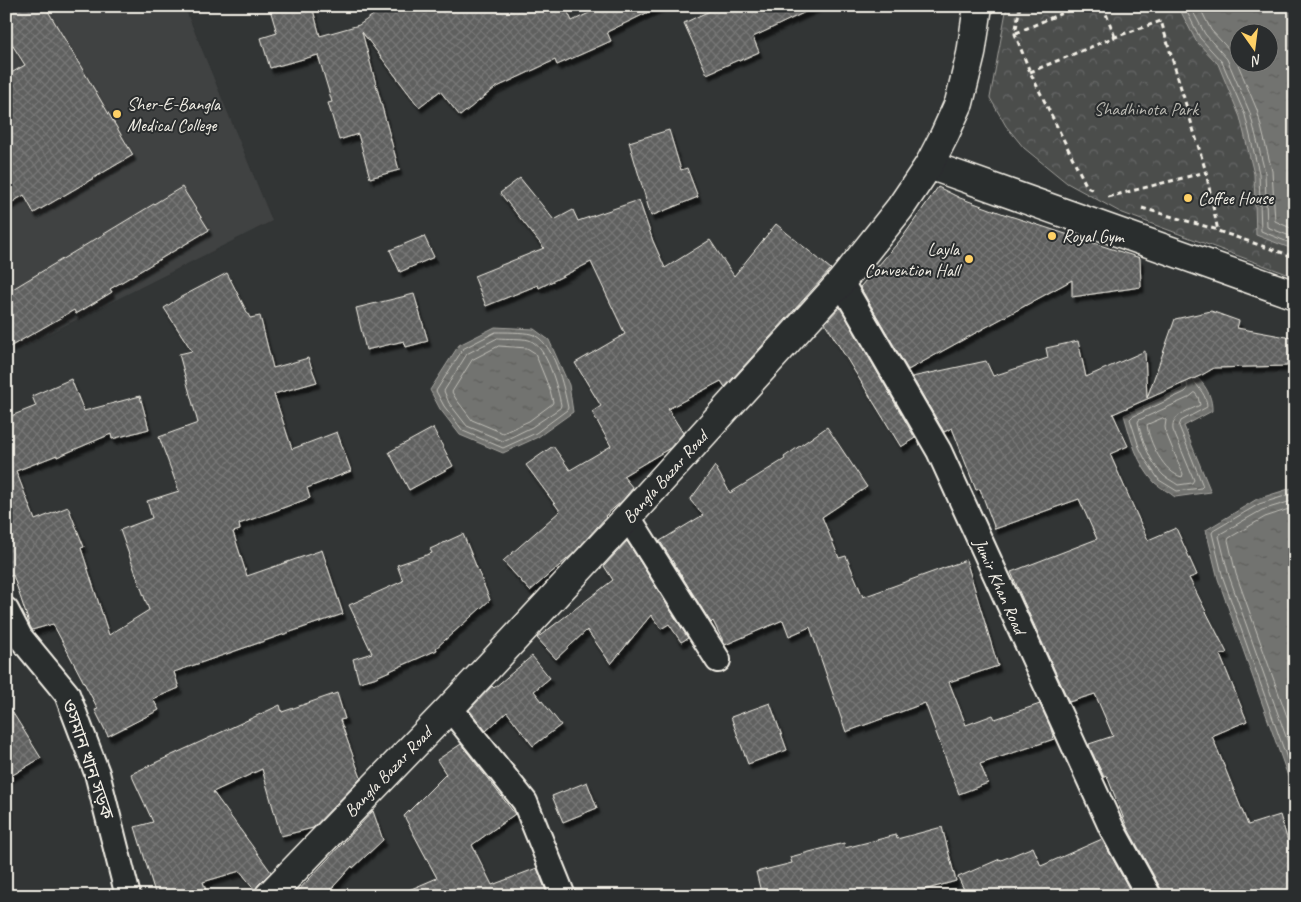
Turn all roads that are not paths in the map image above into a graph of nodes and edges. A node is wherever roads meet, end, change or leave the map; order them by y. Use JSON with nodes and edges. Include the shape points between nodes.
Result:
{"nodes":[{"id":1,"x":978,"y":6,"type":"edge"},
{"id":2,"x":929,"y":165,"type":"junction"},
{"id":3,"x":841,"y":282,"type":"junction"},
{"id":4,"x":1295,"y":296,"type":"edge"},
{"id":5,"x":628,"y":517,"type":"junction"},
{"id":6,"x":6,"y":610,"type":"edge"},
{"id":7,"x":718,"y":660,"type":"dead end"},
{"id":8,"x":450,"y":708,"type":"junction"},
{"id":9,"x":128,"y":896,"type":"edge"},
{"id":10,"x":269,"y":896,"type":"edge"},
{"id":11,"x":563,"y":896,"type":"edge"},
{"id":12,"x":1149,"y":896,"type":"edge"}],
"edges":[{"from":1,"to":2,"type":"main road","name":"Bangla Bazar Road","via":[[959,103]]},
{"from":2,"to":3,"type":"main road","name":"Bangla Bazar Road","via":[[900,208]]},
{"from":2,"to":4,"type":"main road"},
{"from":3,"to":5,"type":"main road","name":"Bangla Bazar Road"},
{"from":3,"to":12,"type":"street","name":"Jumir Khan Road","via":[[939,451],[1112,829]]},
{"from":5,"to":7,"type":"street"},
{"from":5,"to":8,"type":"main road","name":"Bangla Bazar Road"},
{"from":6,"to":9,"type":"street","name":"ওসমান খান সড়ক","via":[[20,637],[67,694],[97,773]]},
{"from":8,"to":10,"type":"main road","name":"Bangla Bazar Road"},
{"from":8,"to":11,"type":"street","via":[[525,802]]}]}
